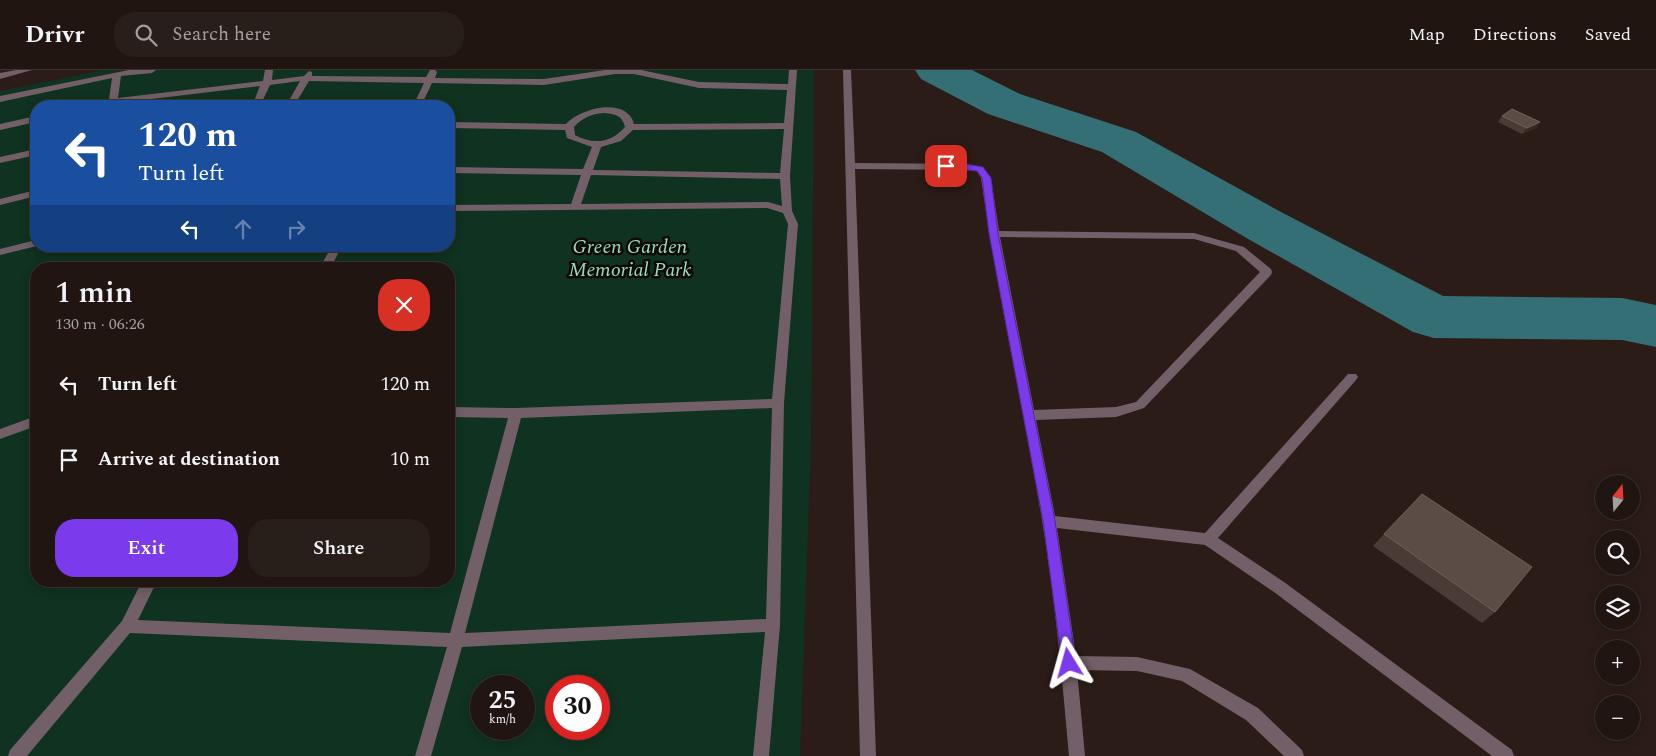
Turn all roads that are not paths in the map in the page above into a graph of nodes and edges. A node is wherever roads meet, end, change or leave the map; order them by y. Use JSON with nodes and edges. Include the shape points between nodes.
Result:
{"nodes":[{"id":1,"x":28,"y":70,"type":"edge"},
{"id":2,"x":152,"y":70,"type":"edge"},
{"id":3,"x":269,"y":70,"type":"edge"},
{"id":4,"x":793,"y":70,"type":"edge"},
{"id":5,"x":847,"y":70,"type":"edge"},
{"id":6,"x":117,"y":74,"type":"junction"},
{"id":7,"x":309,"y":74,"type":"edge"},
{"id":8,"x":432,"y":74,"type":"edge"},
{"id":9,"x":0,"y":76,"type":"edge"},
{"id":10,"x":268,"y":81,"type":"junction"},
{"id":11,"x":792,"y":87,"type":"junction"},
{"id":12,"x":0,"y":99,"type":"edge"},
{"id":13,"x":114,"y":100,"type":"edge"},
{"id":14,"x":140,"y":100,"type":"edge"},
{"id":15,"x":259,"y":100,"type":"edge"},
{"id":16,"x":294,"y":100,"type":"edge"},
{"id":17,"x":420,"y":100,"type":"edge"},
{"id":18,"x":30,"y":120,"type":"edge"},
{"id":19,"x":455,"y":125,"type":"edge"},
{"id":20,"x":788,"y":126,"type":"junction"},
{"id":21,"x":0,"y":127,"type":"edge"},
{"id":22,"x":569,"y":127,"type":"junction"},
{"id":23,"x":630,"y":127,"type":"junction"},
{"id":24,"x":597,"y":145,"type":"junction"},
{"id":25,"x":30,"y":153,"type":"edge"},
{"id":26,"x":0,"y":160,"type":"edge"},
{"id":27,"x":849,"y":166,"type":"junction"},
{"id":28,"x":455,"y":170,"type":"edge"},
{"id":29,"x":587,"y":173,"type":"junction"},
{"id":30,"x":785,"y":176,"type":"junction"},
{"id":31,"x":30,"y":194,"type":"edge"},
{"id":32,"x":0,"y":202,"type":"edge"},
{"id":33,"x":575,"y":207,"type":"junction"},
{"id":34,"x":455,"y":208,"type":"edge"},
{"id":35,"x":787,"y":211,"type":"junction"},
{"id":36,"x":994,"y":234,"type":"junction"},
{"id":37,"x":30,"y":244,"type":"edge"},
{"id":38,"x":0,"y":252,"type":"edge"},
{"id":39,"x":1352,"y":377,"type":"dead end"},
{"id":40,"x":778,"y":403,"type":"junction"},
{"id":41,"x":455,"y":412,"type":"edge"},
{"id":42,"x":516,"y":413,"type":"junction"},
{"id":43,"x":1028,"y":414,"type":"junction"},
{"id":44,"x":30,"y":423,"type":"edge"},
{"id":45,"x":0,"y":434,"type":"edge"},
{"id":46,"x":1049,"y":521,"type":"junction"},
{"id":47,"x":1208,"y":539,"type":"junction"},
{"id":48,"x":147,"y":587,"type":"edge"},
{"id":49,"x":773,"y":625,"type":"junction"},
{"id":50,"x":127,"y":626,"type":"junction"},
{"id":51,"x":456,"y":640,"type":"junction"},
{"id":52,"x":1069,"y":663,"type":"junction"},
{"id":53,"x":16,"y":756,"type":"edge"},
{"id":54,"x":423,"y":756,"type":"edge"},
{"id":55,"x":761,"y":756,"type":"edge"},
{"id":56,"x":868,"y":756,"type":"edge"},
{"id":57,"x":1077,"y":756,"type":"edge"},
{"id":58,"x":1296,"y":756,"type":"edge"},
{"id":59,"x":1506,"y":756,"type":"edge"}],
"edges":[{"from":1,"to":9,"type":"street"},
{"from":2,"to":6,"type":"street"},
{"from":3,"to":10,"type":"street"},
{"from":4,"to":11,"type":"street"},
{"from":5,"to":27,"type":"street"},
{"from":6,"to":12,"type":"street"},
{"from":6,"to":13,"type":"street"},
{"from":7,"to":8,"type":"street"},
{"from":7,"to":10,"type":"street"},
{"from":7,"to":16,"type":"street"},
{"from":8,"to":11,"type":"street","via":[[544,82],[634,71],[699,85]]},
{"from":8,"to":17,"type":"street"},
{"from":10,"to":14,"type":"street"},
{"from":10,"to":15,"type":"street"},
{"from":11,"to":20,"type":"street"},
{"from":18,"to":21,"type":"street"},
{"from":19,"to":22,"type":"street"},
{"from":20,"to":23,"type":"street"},
{"from":20,"to":30,"type":"street"},
{"from":22,"to":23,"type":"street","via":[[582,115],[604,110],[619,112],[628,118]]},
{"from":22,"to":24,"type":"street","via":[[570,136],[580,143]]},
{"from":23,"to":24,"type":"street","via":[[624,136]]},
{"from":24,"to":29,"type":"street"},
{"from":25,"to":26,"type":"street"},
{"from":27,"to":36,"type":"street","via":[[966,166],[980,169],[986,178]]},
{"from":27,"to":56,"type":"street"},
{"from":28,"to":29,"type":"street"},
{"from":29,"to":30,"type":"street"},
{"from":29,"to":33,"type":"street"},
{"from":30,"to":35,"type":"street"},
{"from":31,"to":32,"type":"street"},
{"from":33,"to":34,"type":"street"},
{"from":33,"to":35,"type":"street","via":[[768,205]]},
{"from":35,"to":40,"type":"street","via":[[793,224]]},
{"from":36,"to":43,"type":"street"},
{"from":36,"to":43,"type":"street","via":[[1194,236],[1240,249],[1267,272],[1140,405],[1116,412]]},
{"from":37,"to":38,"type":"street"},
{"from":39,"to":47,"type":"street"},
{"from":40,"to":42,"type":"street"},
{"from":40,"to":49,"type":"street"},
{"from":41,"to":42,"type":"street"},
{"from":42,"to":51,"type":"street"},
{"from":43,"to":46,"type":"street"},
{"from":44,"to":45,"type":"street"},
{"from":46,"to":47,"type":"street"},
{"from":46,"to":52,"type":"street"},
{"from":47,"to":59,"type":"street","via":[[1279,587]]},
{"from":48,"to":50,"type":"street"},
{"from":49,"to":51,"type":"street"},
{"from":49,"to":55,"type":"street"},
{"from":50,"to":51,"type":"street"},
{"from":50,"to":53,"type":"street"},
{"from":51,"to":54,"type":"street"},
{"from":52,"to":57,"type":"street"},
{"from":52,"to":58,"type":"street","via":[[1137,664],[1185,674],[1252,714]]}]}
